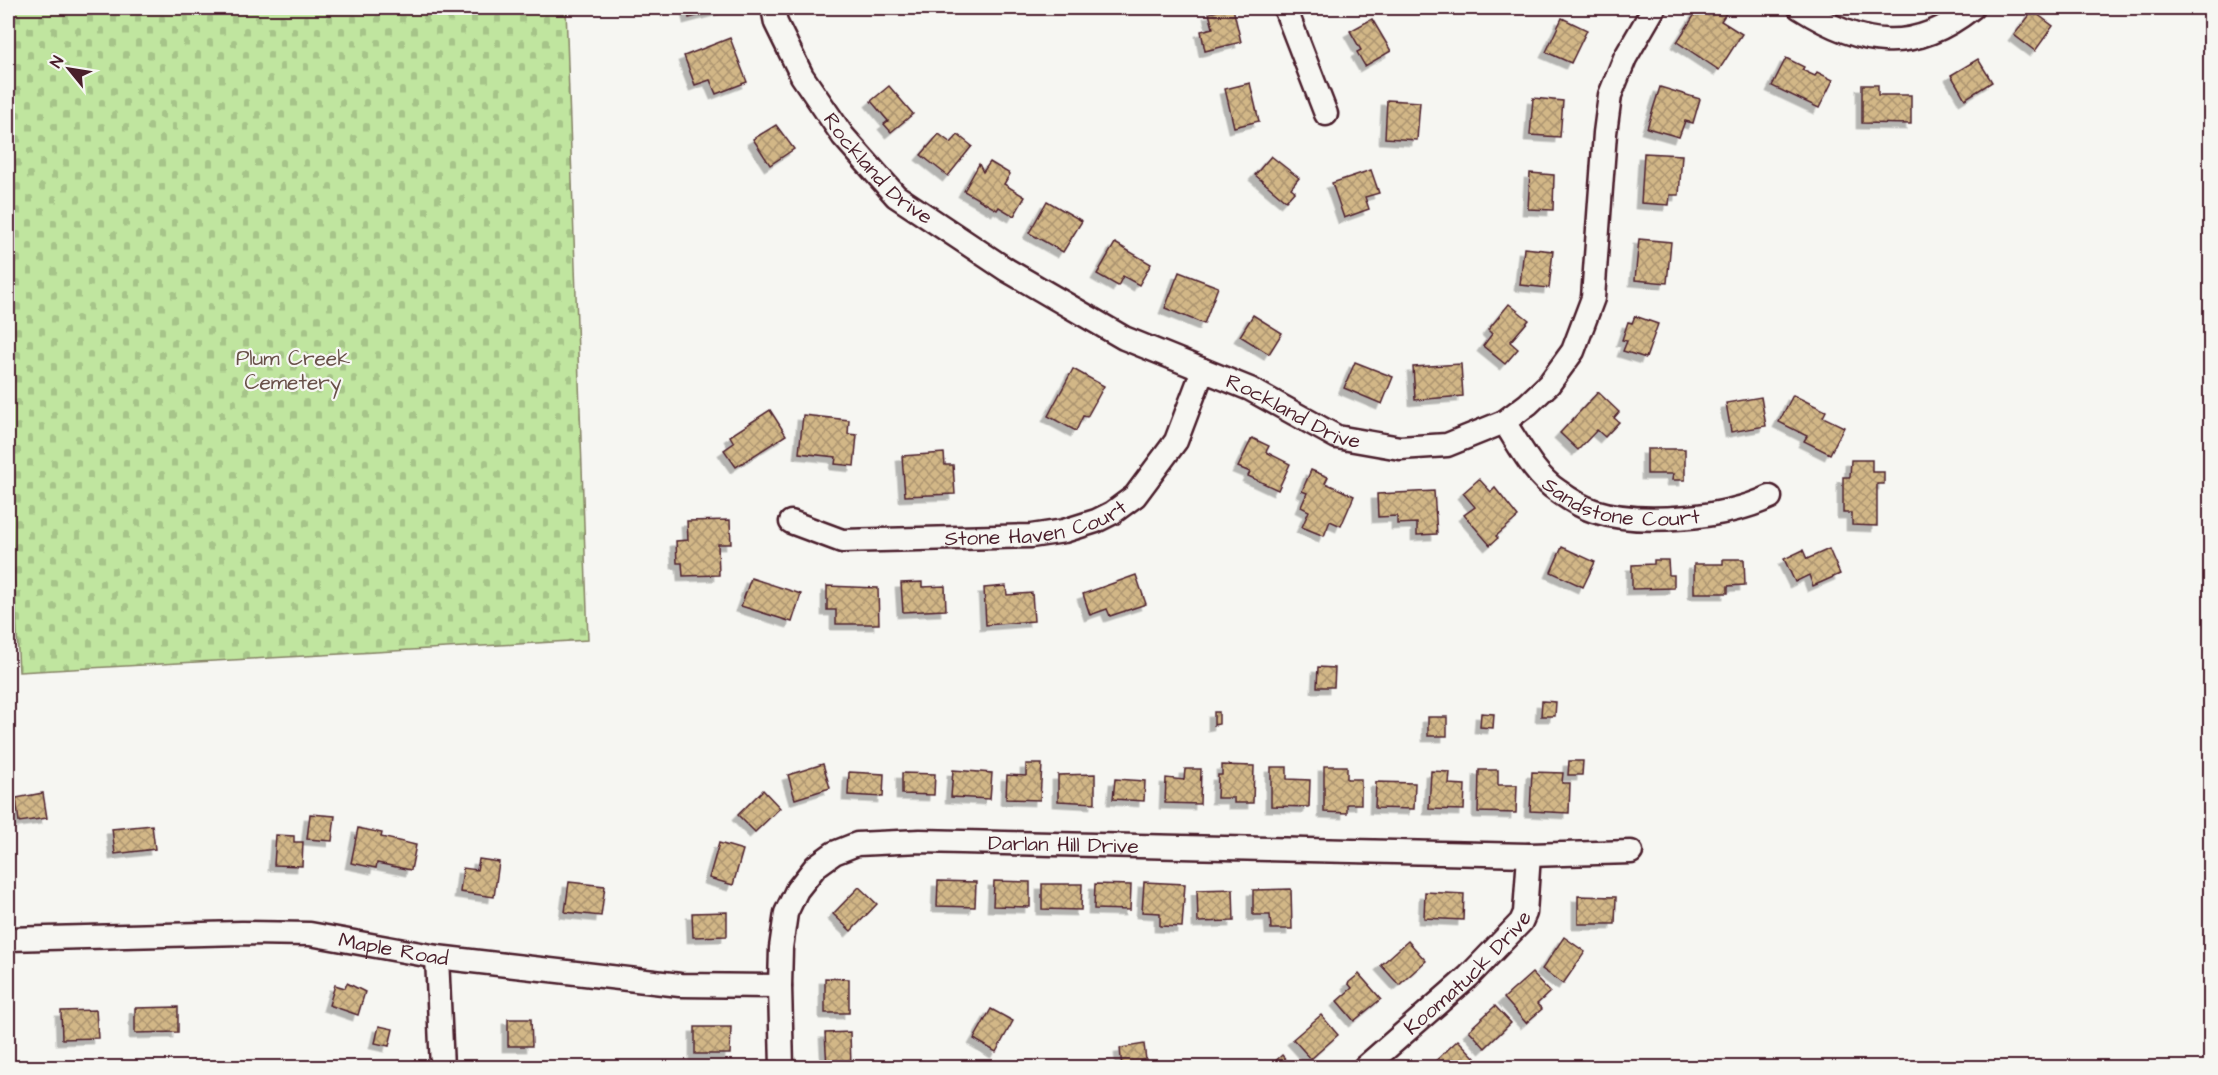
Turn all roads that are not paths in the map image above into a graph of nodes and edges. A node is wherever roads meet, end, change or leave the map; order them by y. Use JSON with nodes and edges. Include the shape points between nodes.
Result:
{"nodes":[{"id":1,"x":773,"y":8,"type":"edge"},
{"id":2,"x":1285,"y":8,"type":"edge"},
{"id":3,"x":1654,"y":8,"type":"edge"},
{"id":4,"x":1800,"y":8,"type":"edge"},
{"id":5,"x":1972,"y":8,"type":"edge"},
{"id":6,"x":1326,"y":114,"type":"dead end"},
{"id":7,"x":1203,"y":370,"type":"junction"},
{"id":8,"x":1504,"y":422,"type":"junction"},
{"id":9,"x":1770,"y":497,"type":"dead end"},
{"id":10,"x":791,"y":522,"type":"dead end"},
{"id":11,"x":1631,"y":852,"type":"dead end"},
{"id":12,"x":1529,"y":855,"type":"junction"},
{"id":13,"x":8,"y":939,"type":"edge"},
{"id":14,"x":437,"y":957,"type":"junction"},
{"id":15,"x":780,"y":986,"type":"junction"},
{"id":16,"x":442,"y":1068,"type":"edge"},
{"id":17,"x":782,"y":1068,"type":"edge"},
{"id":18,"x":1364,"y":1068,"type":"edge"}],
"edges":[{"from":1,"to":7,"type":"street","name":"Rockland Drive","via":[[776,23],[802,76],[843,136],[896,196],[1007,270],[1124,338]]},
{"from":2,"to":6,"type":"street"},
{"from":3,"to":8,"type":"street","name":"Rockland Drive","via":[[1625,58],[1610,95],[1593,298],[1573,351],[1549,384]]},
{"from":4,"to":5,"type":"street","via":[[1842,31],[1893,41],[1920,36],[1953,22]]},
{"from":7,"to":8,"type":"street","name":"Rockland Drive","via":[[1250,389],[1337,437],[1400,448],[1447,445]]},
{"from":7,"to":10,"type":"street","name":"Stone Haven Court","via":[[1176,441],[1135,496],[1095,521],[1031,536],[842,541]]},
{"from":8,"to":9,"type":"street","name":"Sandstone Court","via":[[1532,465],[1555,490],[1595,511],[1657,518],[1724,513]]},
{"from":11,"to":12,"type":"street","name":"Darlan Hill Drive"},
{"from":12,"to":15,"type":"street","name":"Darlan Hill Drive","via":[[931,841],[857,844],[816,866],[797,890],[786,913]]},
{"from":12,"to":18,"type":"street","name":"Koomatuck Drive","via":[[1521,922],[1468,977]]},
{"from":13,"to":14,"type":"street","name":"Maple Road","via":[[310,934]]},
{"from":14,"to":15,"type":"street","name":"Maple Road","via":[[680,985]]},
{"from":14,"to":16,"type":"street"},
{"from":15,"to":17,"type":"street","name":"Darlan Hill Drive"}]}
